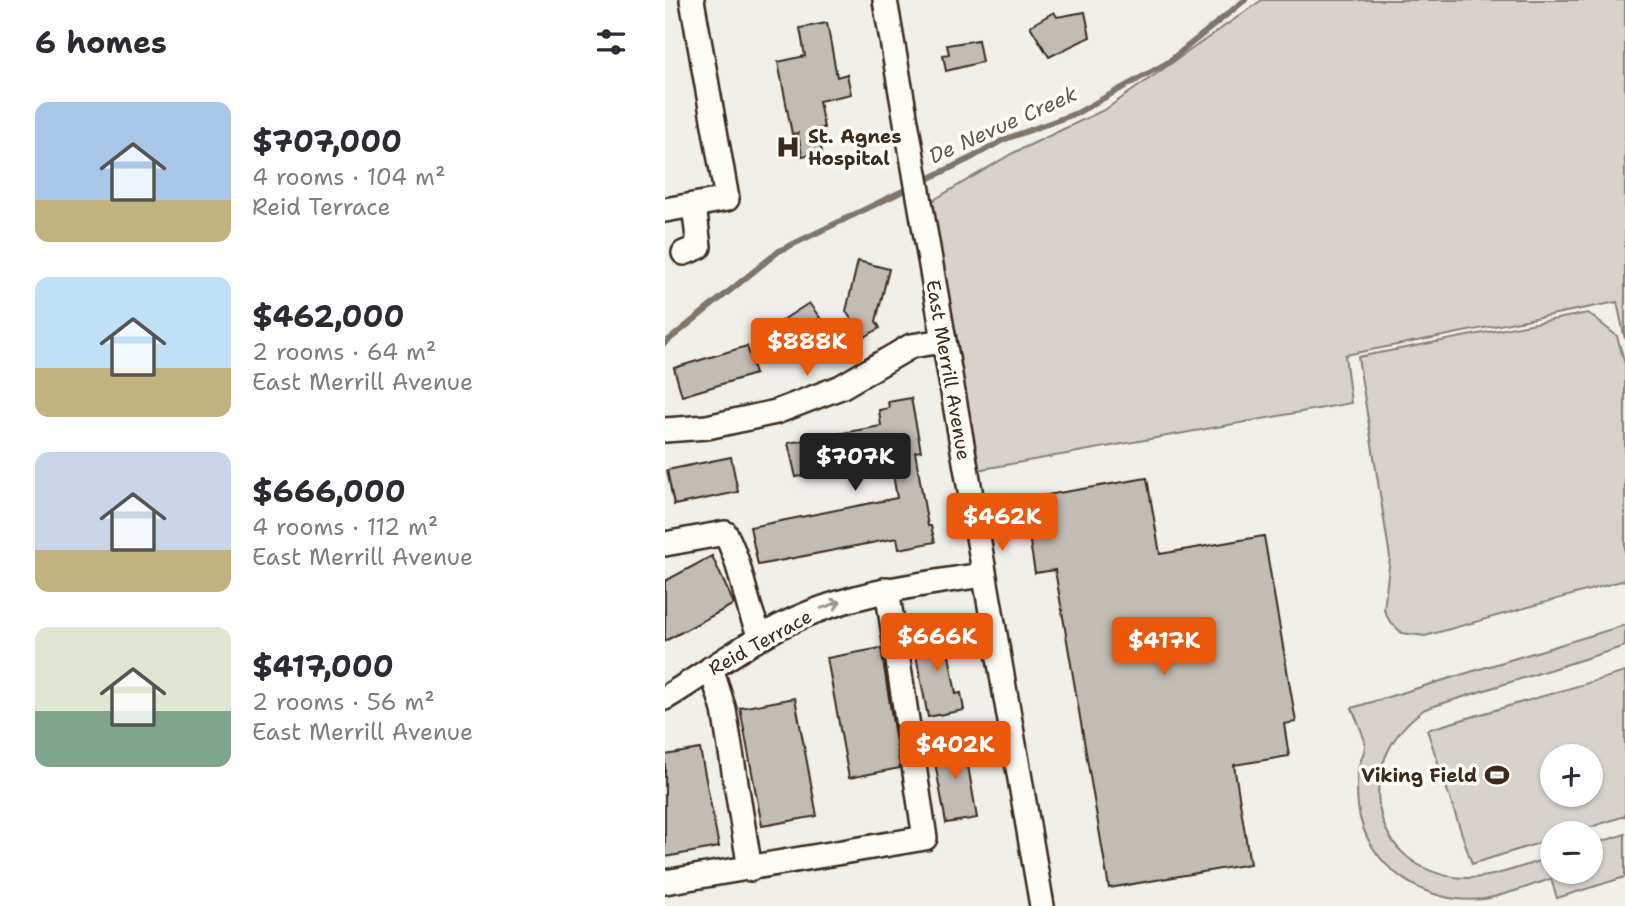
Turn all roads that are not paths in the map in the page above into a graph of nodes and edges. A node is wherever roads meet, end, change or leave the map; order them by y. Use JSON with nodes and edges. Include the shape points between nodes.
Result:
{"nodes":[{"id":1,"x":691,"y":0,"type":"edge"},
{"id":2,"x":885,"y":0,"type":"edge"},
{"id":3,"x":694,"y":205,"type":"junction"},
{"id":4,"x":665,"y":210,"type":"edge"},
{"id":5,"x":684,"y":253,"type":"dead end"},
{"id":6,"x":943,"y":341,"type":"junction"},
{"id":7,"x":665,"y":430,"type":"edge"},
{"id":8,"x":665,"y":544,"type":"edge"},
{"id":9,"x":983,"y":575,"type":"junction"},
{"id":10,"x":887,"y":589,"type":"junction"},
{"id":11,"x":761,"y":637,"type":"junction"},
{"id":12,"x":712,"y":668,"type":"junction"},
{"id":13,"x":665,"y":698,"type":"edge"},
{"id":14,"x":750,"y":869,"type":"junction"},
{"id":15,"x":665,"y":882,"type":"edge"},
{"id":16,"x":1042,"y":906,"type":"edge"}],
"edges":[{"from":1,"to":3,"type":"street","via":[[727,199]]},
{"from":2,"to":6,"type":"street","name":"East Merrill Avenue"},
{"from":3,"to":4,"type":"street"},
{"from":3,"to":5,"type":"street","via":[[699,247]]},
{"from":6,"to":7,"type":"street","via":[[911,346],[849,383],[776,412],[707,427]]},
{"from":6,"to":9,"type":"street","name":"East Merrill Avenue"},
{"from":8,"to":11,"type":"street","via":[[725,533],[737,555],[752,619]]},
{"from":9,"to":10,"type":"street","name":"Reid Terrace"},
{"from":9,"to":16,"type":"street","name":"East Merrill Avenue"},
{"from":11,"to":10,"type":"street","name":"Reid Terrace","one_way":true,"via":[[824,607]]},
{"from":10,"to":14,"type":"street","via":[[925,838]]},
{"from":11,"to":12,"type":"street","name":"Reid Terrace"},
{"from":12,"to":13,"type":"street","name":"Reid Terrace"},
{"from":12,"to":14,"type":"street","via":[[724,709]]},
{"from":14,"to":15,"type":"street"}]}
